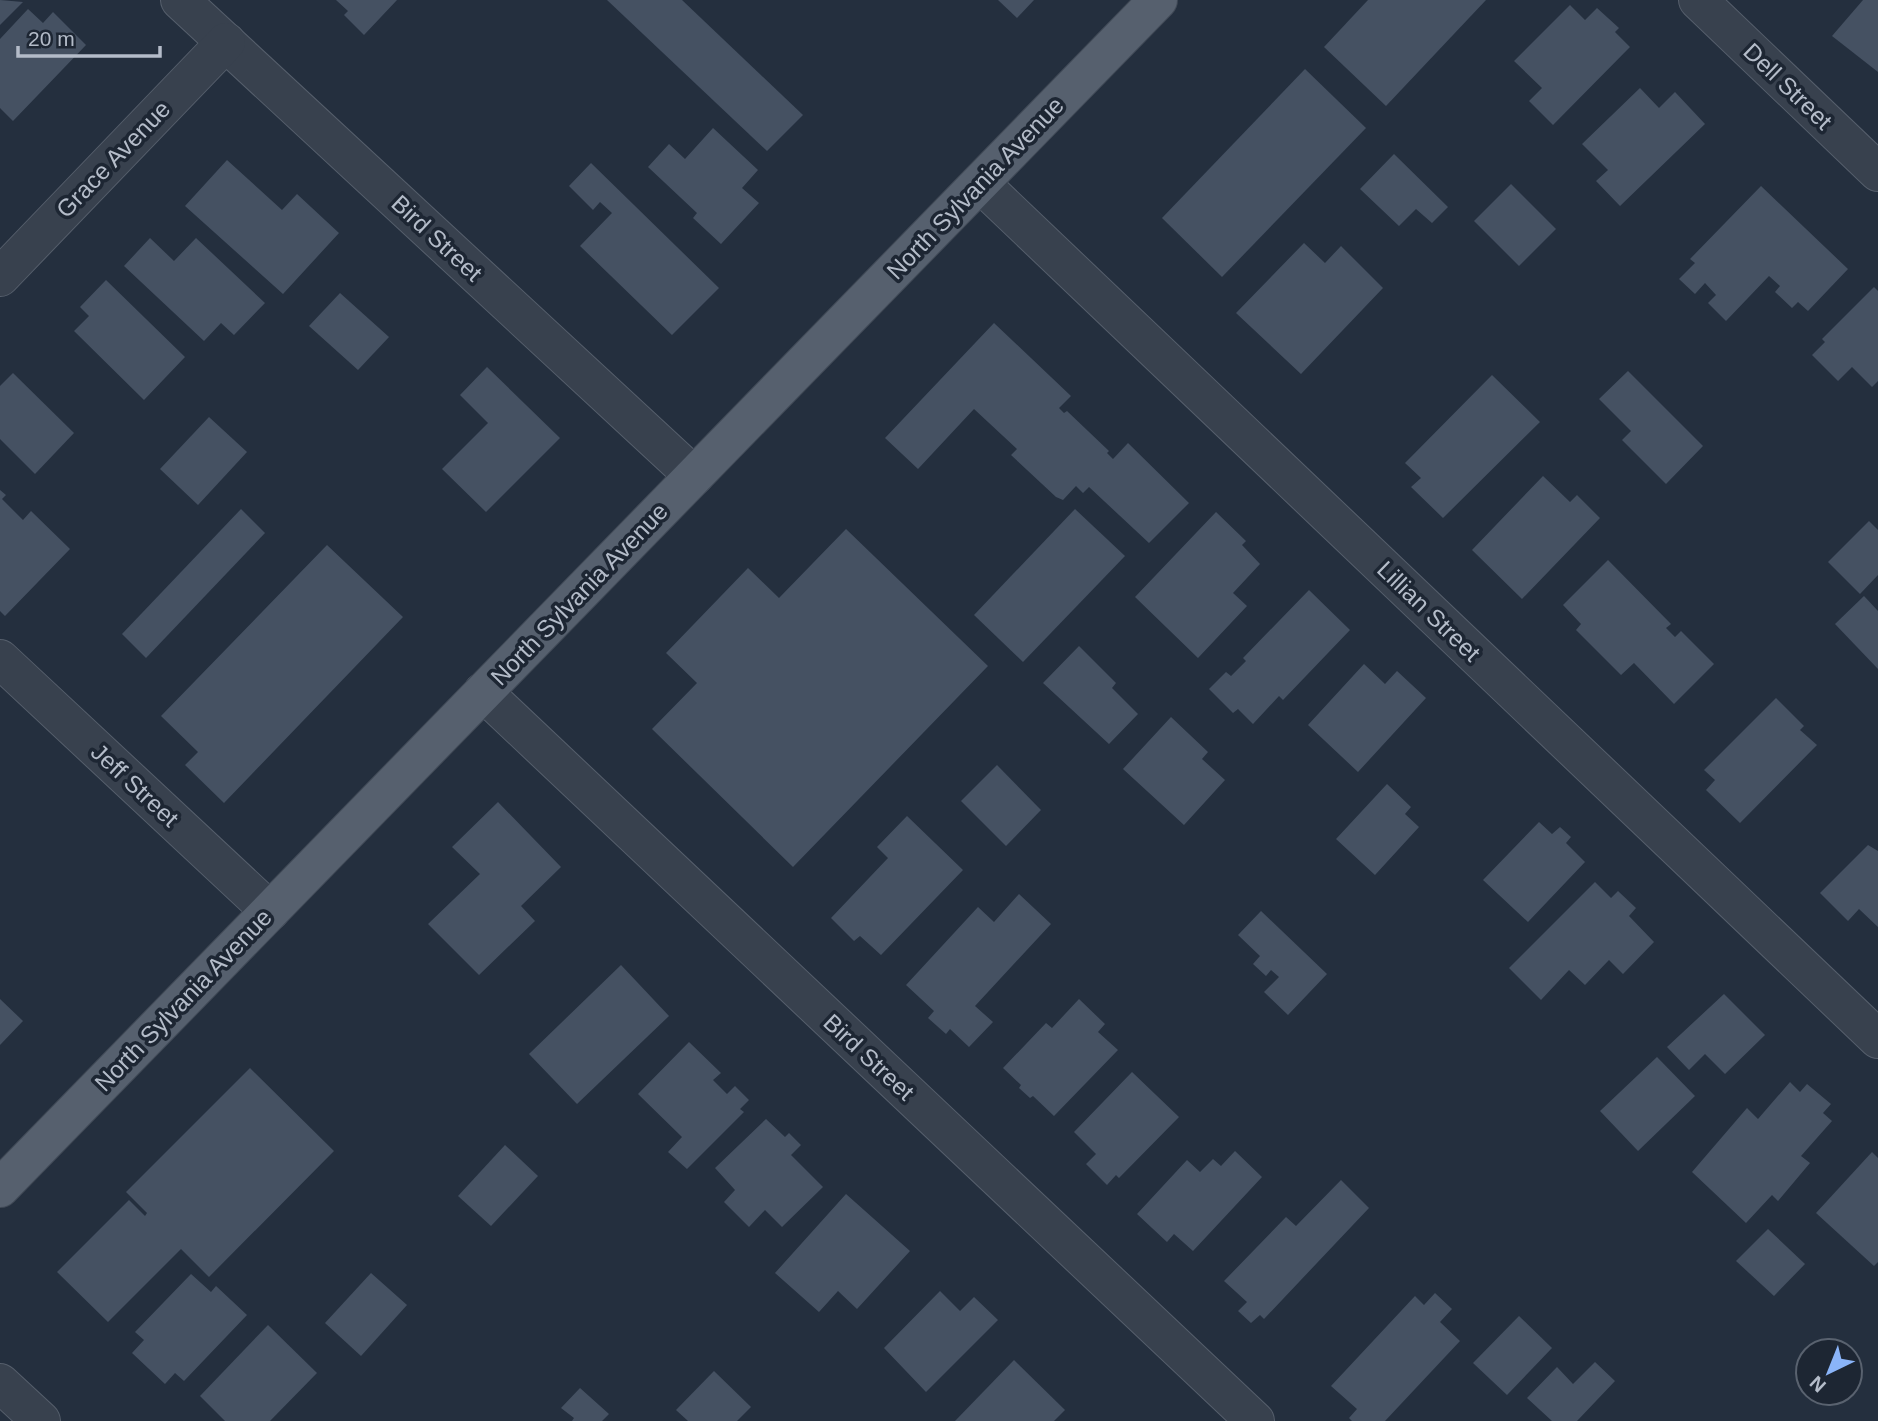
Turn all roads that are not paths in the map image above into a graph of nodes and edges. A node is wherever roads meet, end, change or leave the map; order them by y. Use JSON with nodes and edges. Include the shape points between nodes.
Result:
{"nodes":[{"id":1,"x":180,"y":0,"type":"edge"},
{"id":2,"x":1158,"y":0,"type":"edge"},
{"id":3,"x":1698,"y":0,"type":"edge"},
{"id":4,"x":226,"y":42,"type":"junction"},
{"id":5,"x":1878,"y":172,"type":"edge"},
{"id":6,"x":980,"y":183,"type":"junction"},
{"id":7,"x":0,"y":277,"type":"edge"},
{"id":8,"x":694,"y":476,"type":"junction"},
{"id":9,"x":0,"y":659,"type":"edge"},
{"id":10,"x":483,"y":692,"type":"junction"},
{"id":11,"x":270,"y":911,"type":"junction"},
{"id":12,"x":1878,"y":1039,"type":"edge"},
{"id":13,"x":0,"y":1188,"type":"edge"},
{"id":14,"x":0,"y":1383,"type":"edge"},
{"id":15,"x":41,"y":1421,"type":"edge"},
{"id":16,"x":1255,"y":1421,"type":"edge"}],
"edges":[{"from":1,"to":4,"type":"street","name":"Bird Street"},
{"from":2,"to":6,"type":"main road","name":"North Sylvania Avenue"},
{"from":3,"to":5,"type":"street","name":"Dell Street"},
{"from":4,"to":7,"type":"street","name":"Grace Avenue"},
{"from":4,"to":8,"type":"street","name":"Bird Street"},
{"from":6,"to":8,"type":"main road","name":"North Sylvania Avenue"},
{"from":6,"to":12,"type":"street","name":"Lillian Street"},
{"from":8,"to":10,"type":"main road","name":"North Sylvania Avenue"},
{"from":9,"to":11,"type":"street","name":"Jeff Street"},
{"from":10,"to":11,"type":"main road","name":"North Sylvania Avenue"},
{"from":10,"to":16,"type":"street","name":"Bird Street"},
{"from":11,"to":13,"type":"main road","name":"North Sylvania Avenue"},
{"from":14,"to":15,"type":"street"}]}
